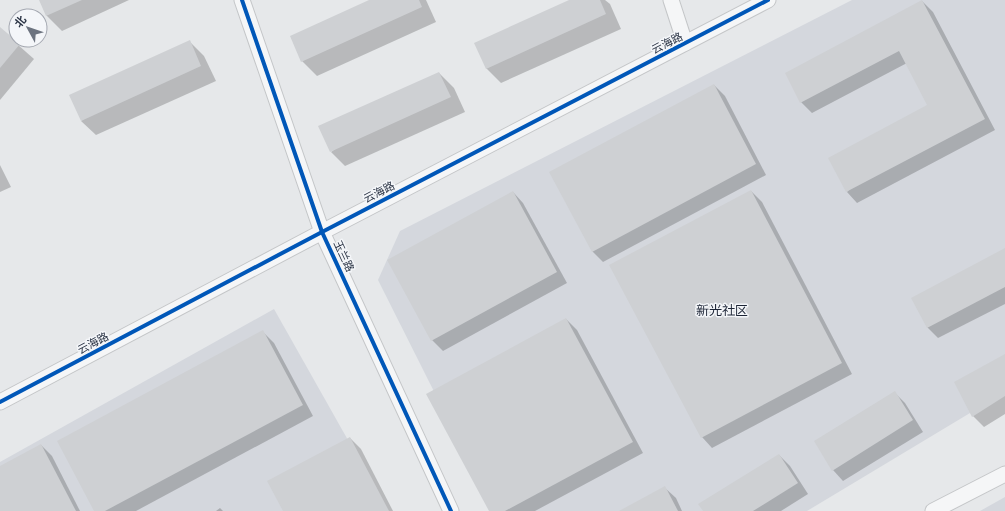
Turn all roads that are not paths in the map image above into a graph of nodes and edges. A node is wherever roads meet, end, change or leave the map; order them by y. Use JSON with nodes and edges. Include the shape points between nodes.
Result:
{"nodes":[{"id":1,"x":242,"y":0,"type":"edge"},
{"id":2,"x":671,"y":0,"type":"edge"},
{"id":3,"x":768,"y":0,"type":"edge"},
{"id":4,"x":685,"y":43,"type":"junction"},
{"id":5,"x":322,"y":232,"type":"junction"},
{"id":6,"x":0,"y":402,"type":"edge"},
{"id":7,"x":1005,"y":474,"type":"edge"},
{"id":8,"x":452,"y":511,"type":"edge"},
{"id":9,"x":933,"y":511,"type":"edge"}],
"edges":[{"from":1,"to":5,"type":"street","name":"玉兰路"},
{"from":2,"to":4,"type":"street"},
{"from":3,"to":4,"type":"street","name":"云海路"},
{"from":4,"to":5,"type":"street","name":"云海路"},
{"from":5,"to":6,"type":"street","name":"云海路"},
{"from":5,"to":8,"type":"street","name":"玉兰路"},
{"from":7,"to":9,"type":"street"}]}
